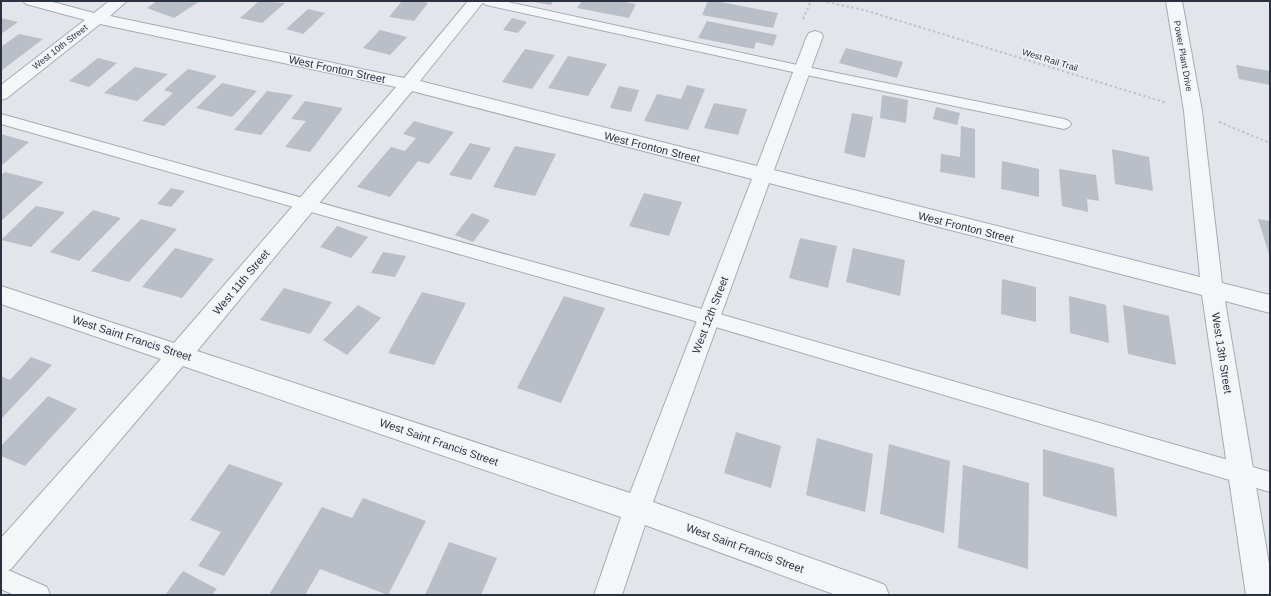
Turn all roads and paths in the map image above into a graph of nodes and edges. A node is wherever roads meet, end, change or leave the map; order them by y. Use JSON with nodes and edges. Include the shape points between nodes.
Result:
{"nodes":[{"id":1,"x":31,"y":1,"type":"edge"},
{"id":2,"x":119,"y":1,"type":"edge"},
{"id":3,"x":476,"y":1,"type":"edge"},
{"id":4,"x":486,"y":1,"type":"edge"},
{"id":5,"x":822,"y":1,"type":"edge"},
{"id":6,"x":1174,"y":1,"type":"edge"},
{"id":7,"x":96,"y":18,"type":"junction"},
{"id":8,"x":815,"y":36,"type":"dead end"},
{"id":9,"x":802,"y":70,"type":"junction"},
{"id":10,"x":408,"y":84,"type":"junction"},
{"id":11,"x":1,"y":94,"type":"edge"},
{"id":12,"x":1193,"y":111,"type":"junction"},
{"id":13,"x":1,"y":119,"type":"edge"},
{"id":14,"x":1064,"y":124,"type":"dead end"},
{"id":15,"x":1270,"y":143,"type":"edge"},
{"id":16,"x":764,"y":175,"type":"junction"},
{"id":17,"x":306,"y":205,"type":"junction"},
{"id":18,"x":1212,"y":290,"type":"junction"},
{"id":19,"x":1,"y":295,"type":"edge"},
{"id":20,"x":1270,"y":304,"type":"edge"},
{"id":21,"x":709,"y":318,"type":"junction"},
{"id":22,"x":180,"y":354,"type":"junction"},
{"id":23,"x":1241,"y":473,"type":"junction"},
{"id":24,"x":1270,"y":482,"type":"edge"},
{"id":25,"x":637,"y":509,"type":"junction"},
{"id":26,"x":1,"y":559,"type":"edge"},
{"id":27,"x":1,"y":578,"type":"edge"},
{"id":28,"x":39,"y":595,"type":"edge"},
{"id":29,"x":608,"y":595,"type":"edge"},
{"id":30,"x":875,"y":595,"type":"edge"},
{"id":31,"x":1260,"y":595,"type":"edge"}],
"edges":[{"from":1,"to":7,"type":"street","name":"West Fronton Street"},
{"from":2,"to":7,"type":"street","name":"West 10th Street"},
{"from":3,"to":10,"type":"street","name":"West 11th Street"},
{"from":4,"to":9,"type":"lane"},
{"from":5,"to":12,"type":"path","name":"West Rail Trail","via":[[864,10]]},
{"from":6,"to":12,"type":"street","name":"Power Plant Drive"},
{"from":7,"to":10,"type":"street","name":"West Fronton Street"},
{"from":7,"to":11,"type":"street","name":"West 10th Street"},
{"from":8,"to":9,"type":"street","name":"West 12th Street"},
{"from":9,"to":14,"type":"lane"},
{"from":9,"to":16,"type":"street","name":"West 12th Street"},
{"from":10,"to":16,"type":"street","name":"West Fronton Street"},
{"from":10,"to":17,"type":"street","name":"West 11th Street"},
{"from":12,"to":15,"type":"path","name":"West Rail Trail"},
{"from":12,"to":18,"type":"street","name":"West 13th Street"},
{"from":13,"to":17,"type":"lane"},
{"from":16,"to":18,"type":"street","name":"West Fronton Street"},
{"from":16,"to":21,"type":"street","name":"West 12th Street"},
{"from":17,"to":21,"type":"lane"},
{"from":17,"to":22,"type":"street","name":"West 11th Street"},
{"from":18,"to":20,"type":"street","name":"West Fronton Street"},
{"from":18,"to":23,"type":"street","name":"West 13th Street"},
{"from":19,"to":22,"type":"street","name":"West Saint Francis Street"},
{"from":21,"to":23,"type":"lane"},
{"from":21,"to":25,"type":"street","name":"West 12th Street"},
{"from":22,"to":25,"type":"street","name":"West Saint Francis Street"},
{"from":22,"to":26,"type":"street","name":"West 11th Street"},
{"from":23,"to":24,"type":"lane"},
{"from":23,"to":31,"type":"street","name":"West 13th Street"},
{"from":25,"to":29,"type":"street","name":"West 12th Street"},
{"from":25,"to":30,"type":"street","name":"West Saint Francis Street"},
{"from":27,"to":28,"type":"lane"}]}
